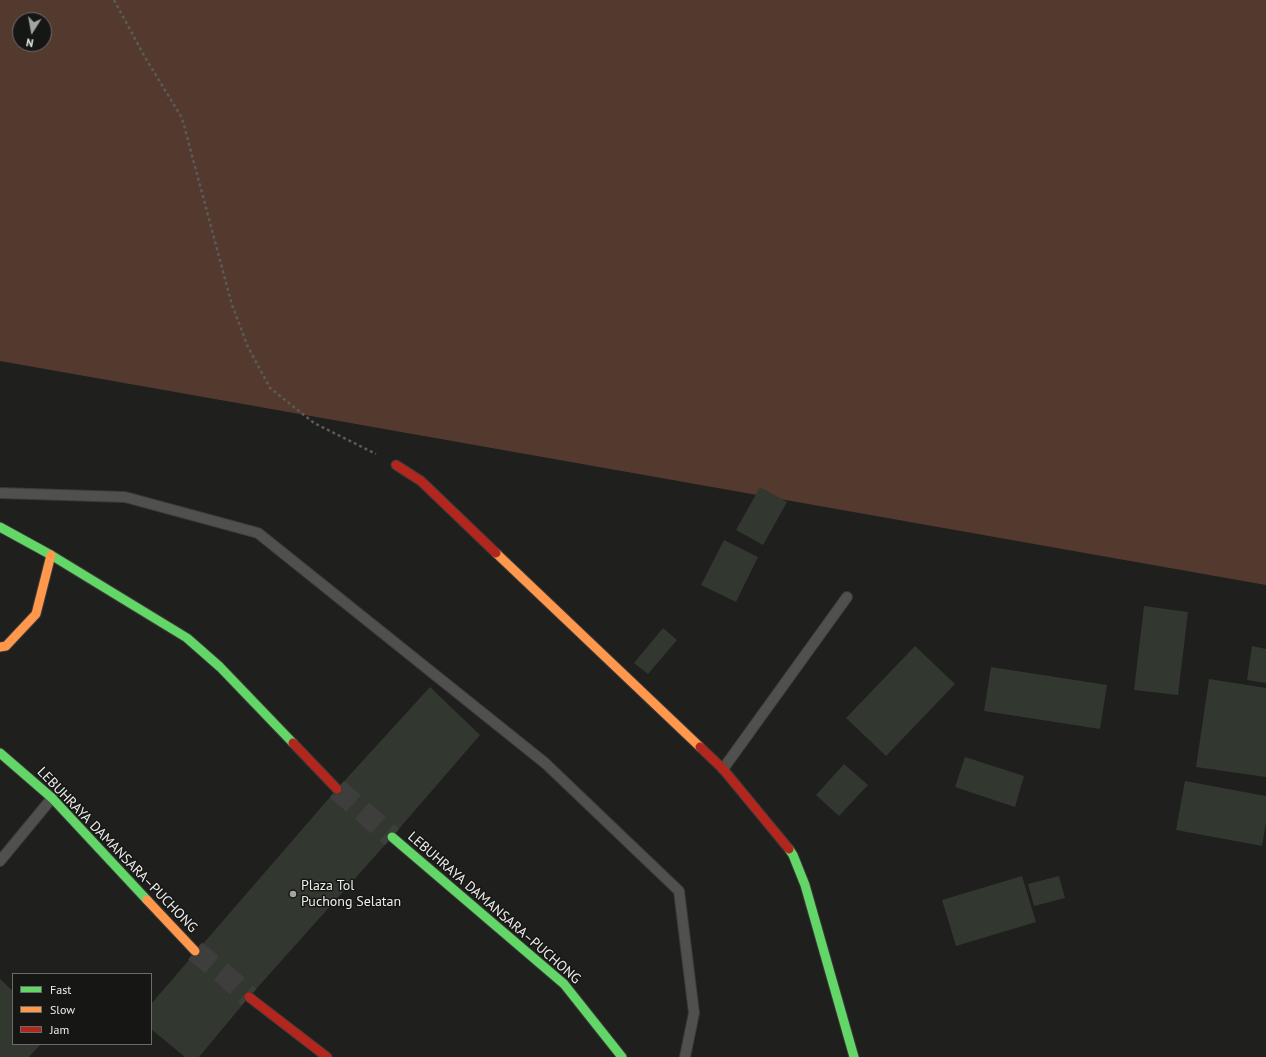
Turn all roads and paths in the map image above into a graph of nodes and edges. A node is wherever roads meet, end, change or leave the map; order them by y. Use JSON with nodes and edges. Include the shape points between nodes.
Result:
{"nodes":[{"id":1,"x":114,"y":0,"type":"edge"},
{"id":2,"x":396,"y":465,"type":"joint"},
{"id":3,"x":0,"y":493,"type":"edge"},
{"id":4,"x":0,"y":527,"type":"edge"},
{"id":5,"x":51,"y":555,"type":"junction"},
{"id":6,"x":847,"y":597,"type":"dead end"},
{"id":7,"x":0,"y":647,"type":"edge"},
{"id":8,"x":0,"y":753,"type":"edge"},
{"id":9,"x":724,"y":769,"type":"junction"},
{"id":10,"x":337,"y":789,"type":"tunnel mouth"},
{"id":11,"x":52,"y":798,"type":"junction"},
{"id":12,"x":392,"y":837,"type":"tunnel mouth"},
{"id":13,"x":0,"y":861,"type":"edge"},
{"id":14,"x":196,"y":951,"type":"tunnel mouth"},
{"id":15,"x":249,"y":998,"type":"tunnel mouth"},
{"id":16,"x":327,"y":1057,"type":"edge"},
{"id":17,"x":622,"y":1057,"type":"edge"},
{"id":18,"x":684,"y":1057,"type":"edge"},
{"id":19,"x":854,"y":1057,"type":"edge"}],
"edges":[{"from":1,"to":2,"type":"path","via":[[182,118],[232,305],[248,347],[270,388],[314,423]]},
{"from":2,"to":9,"type":"main road","via":[[421,481]]},
{"from":3,"to":18,"type":"lane","via":[[125,496],[258,533],[545,763],[679,891],[694,1013]]},
{"from":4,"to":5,"type":"main road"},
{"from":5,"to":7,"type":"main road","via":[[36,614],[6,646]]},
{"from":5,"to":10,"type":"main road","via":[[187,638],[220,667]]},
{"from":6,"to":9,"type":"lane"},
{"from":8,"to":11,"type":"main road","name":"LEBUHRAYA DAMANSARA–PUCHONG"},
{"from":9,"to":19,"type":"main road","via":[[793,855],[805,885]]},
{"from":11,"to":13,"type":"lane"},
{"from":11,"to":14,"type":"main road","name":"LEBUHRAYA DAMANSARA–PUCHONG"},
{"from":12,"to":17,"type":"main road","name":"LEBUHRAYA DAMANSARA–PUCHONG","via":[[564,984]]},
{"from":15,"to":16,"type":"main road"}]}
